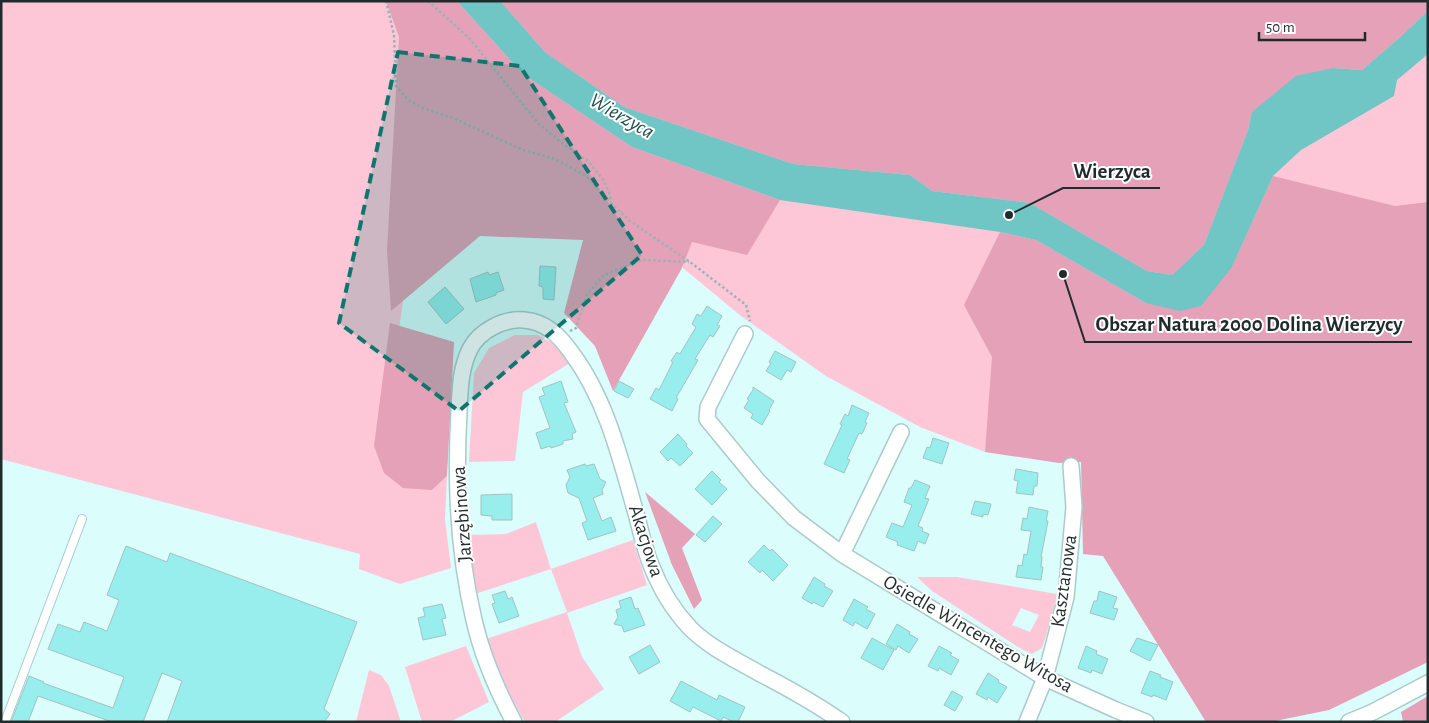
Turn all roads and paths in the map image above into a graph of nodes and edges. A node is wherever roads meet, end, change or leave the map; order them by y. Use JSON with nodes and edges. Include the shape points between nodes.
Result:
{"nodes":[{"id":1,"x":386,"y":1,"type":"edge"},
{"id":2,"x":428,"y":1,"type":"edge"},
{"id":3,"x":611,"y":203,"type":"junction"},
{"id":4,"x":690,"y":262,"type":"junction"},
{"id":5,"x":509,"y":320,"type":"joint"},
{"id":6,"x":745,"y":334,"type":"joint"},
{"id":7,"x":559,"y":336,"type":"junction"},
{"id":8,"x":901,"y":432,"type":"dead end"},
{"id":9,"x":1071,"y":466,"type":"dead end"},
{"id":10,"x":82,"y":519,"type":"dead end"},
{"id":11,"x":842,"y":554,"type":"junction"},
{"id":12,"x":1044,"y":678,"type":"junction"},
{"id":13,"x":1428,"y":683,"type":"edge"},
{"id":14,"x":5,"y":722,"type":"edge"},
{"id":15,"x":514,"y":722,"type":"edge"},
{"id":16,"x":842,"y":722,"type":"edge"},
{"id":17,"x":1028,"y":722,"type":"edge"},
{"id":18,"x":1146,"y":722,"type":"edge"},
{"id":19,"x":1349,"y":722,"type":"edge"}],
"edges":[{"from":1,"to":3,"type":"path","via":[[394,35],[396,86],[408,100],[523,150],[555,159],[586,176]]},
{"from":2,"to":3,"type":"path","via":[[469,38],[538,123],[588,161],[604,181]]},
{"from":3,"to":4,"type":"path","via":[[630,221]]},
{"from":4,"to":6,"type":"path","via":[[746,305],[750,320]]},
{"from":4,"to":7,"type":"path","via":[[642,260],[604,276],[587,294],[576,328]]},
{"from":5,"to":7,"type":"street","name":"Akacjowa","via":[[537,323]]},
{"from":5,"to":15,"type":"street","name":"Jarzębinowa","via":[[480,336],[470,349],[463,368],[458,488],[461,540],[474,622],[491,674]]},
{"from":6,"to":11,"type":"street","name":"Osiedle Wincentego Witosa","via":[[708,407],[707,419],[758,481],[794,518]]},
{"from":7,"to":16,"type":"street","name":"Akacjowa","via":[[581,366],[601,405],[651,566],[672,606],[706,642]]},
{"from":8,"to":11,"type":"street"},
{"from":9,"to":12,"type":"street","name":"Kasztanowa","via":[[1074,507],[1066,597]]},
{"from":10,"to":14,"type":"lane"},
{"from":11,"to":12,"type":"street","name":"Osiedle Wincentego Witosa"},
{"from":12,"to":17,"type":"street","name":"Kasztanowa"},
{"from":12,"to":18,"type":"street","name":"Osiedle Wincentego Witosa"},
{"from":13,"to":19,"type":"street"}]}
